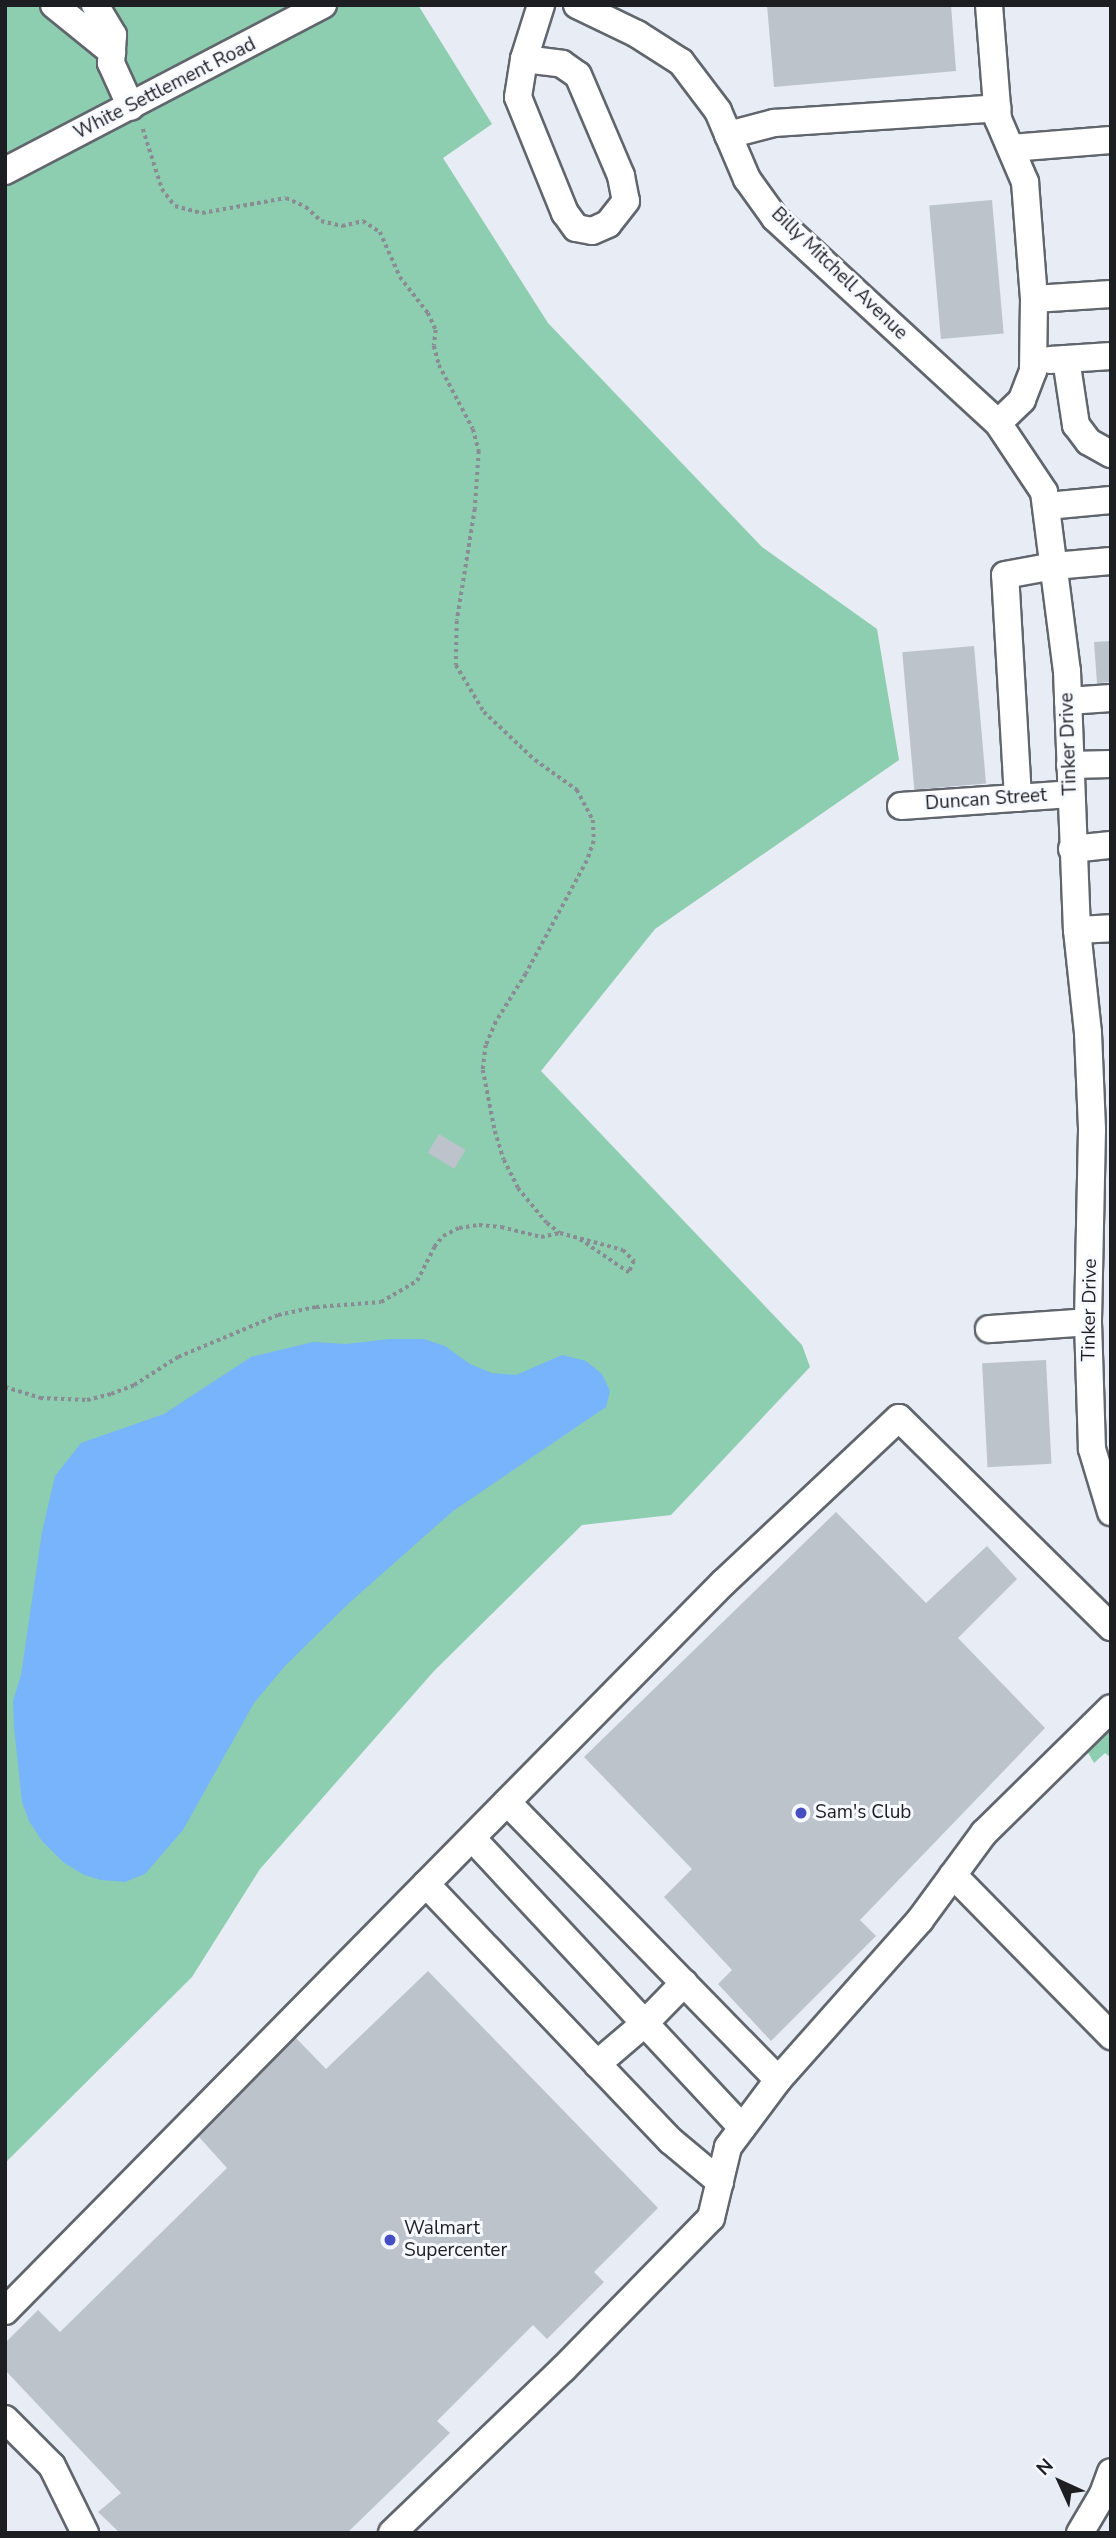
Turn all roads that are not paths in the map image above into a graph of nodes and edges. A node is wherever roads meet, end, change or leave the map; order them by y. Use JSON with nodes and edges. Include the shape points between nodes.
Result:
{"nodes":[{"id":1,"x":54,"y":5,"type":"edge"},
{"id":2,"x":95,"y":5,"type":"edge"},
{"id":3,"x":323,"y":5,"type":"edge"},
{"id":4,"x":541,"y":5,"type":"edge"},
{"id":5,"x":577,"y":5,"type":"edge"},
{"id":6,"x":989,"y":5,"type":"edge"},
{"id":7,"x":112,"y":52,"type":"junction"},
{"id":8,"x":524,"y":59,"type":"junction"},
{"id":9,"x":997,"y":108,"type":"junction"},
{"id":10,"x":137,"y":118,"type":"junction"},
{"id":11,"x":728,"y":135,"type":"junction"},
{"id":12,"x":1111,"y":140,"type":"edge"},
{"id":13,"x":1011,"y":148,"type":"junction"},
{"id":14,"x":5,"y":171,"type":"edge"},
{"id":15,"x":1111,"y":294,"type":"edge"},
{"id":16,"x":1034,"y":299,"type":"junction"},
{"id":17,"x":1111,"y":356,"type":"edge"},
{"id":18,"x":1072,"y":358,"type":"junction"},
{"id":19,"x":1035,"y":360,"type":"junction"},
{"id":20,"x":998,"y":423,"type":"junction"},
{"id":21,"x":1111,"y":441,"type":"edge"},
{"id":22,"x":1111,"y":454,"type":"edge"},
{"id":23,"x":1111,"y":500,"type":"edge"},
{"id":24,"x":1047,"y":506,"type":"junction"},
{"id":25,"x":1111,"y":561,"type":"edge"},
{"id":26,"x":1054,"y":566,"type":"junction"},
{"id":27,"x":1111,"y":698,"type":"edge"},
{"id":28,"x":1068,"y":701,"type":"junction"},
{"id":29,"x":1111,"y":764,"type":"edge"},
{"id":30,"x":1070,"y":765,"type":"junction"},
{"id":31,"x":1071,"y":794,"type":"junction"},
{"id":32,"x":1018,"y":798,"type":"junction"},
{"id":33,"x":901,"y":806,"type":"dead end"},
{"id":34,"x":1111,"y":845,"type":"edge"},
{"id":35,"x":1072,"y":849,"type":"junction"},
{"id":36,"x":1111,"y":928,"type":"edge"},
{"id":37,"x":1077,"y":930,"type":"junction"},
{"id":38,"x":1099,"y":1033,"type":"edge"},
{"id":39,"x":1100,"y":1105,"type":"edge"},
{"id":40,"x":1101,"y":1178,"type":"edge"},
{"id":41,"x":1100,"y":1295,"type":"edge"},
{"id":42,"x":1088,"y":1322,"type":"junction"},
{"id":43,"x":989,"y":1329,"type":"dead end"},
{"id":44,"x":1109,"y":1500,"type":"edge"},
{"id":45,"x":1111,"y":1626,"type":"edge"},
{"id":46,"x":1111,"y":1708,"type":"edge"},
{"id":47,"x":507,"y":1802,"type":"junction"},
{"id":48,"x":472,"y":1838,"type":"junction"},
{"id":49,"x":953,"y":1875,"type":"junction"},
{"id":50,"x":426,"y":1884,"type":"junction"},
{"id":51,"x":684,"y":1983,"type":"junction"},
{"id":52,"x":645,"y":2023,"type":"junction"},
{"id":53,"x":1111,"y":2036,"type":"edge"},
{"id":54,"x":597,"y":2064,"type":"junction"},
{"id":55,"x":778,"y":2080,"type":"junction"},
{"id":56,"x":742,"y":2128,"type":"junction"},
{"id":57,"x":720,"y":2182,"type":"junction"},
{"id":58,"x":5,"y":2311,"type":"edge"},
{"id":59,"x":5,"y":2419,"type":"edge"},
{"id":60,"x":1111,"y":2472,"type":"edge"},
{"id":61,"x":85,"y":2533,"type":"edge"},
{"id":62,"x":392,"y":2533,"type":"edge"},
{"id":63,"x":1080,"y":2533,"type":"edge"}],
"edges":[{"from":1,"to":7,"type":"street"},
{"from":2,"to":7,"type":"street","via":[[113,35]]},
{"from":3,"to":10,"type":"street","name":"White Settlement Road"},
{"from":4,"to":8,"type":"street"},
{"from":5,"to":11,"type":"street","name":"Billy Mitchell Avenue","via":[[681,62],[718,111]]},
{"from":6,"to":9,"type":"street"},
{"from":7,"to":10,"type":"street","via":[[111,63]]},
{"from":8,"to":8,"type":"street","via":[[518,97],[565,213],[576,228],[592,231],[608,224],[626,201],[621,176],[578,75],[562,64]]},
{"from":9,"to":11,"type":"street","via":[[774,122]]},
{"from":9,"to":13,"type":"street"},
{"from":10,"to":14,"type":"street","name":"White Settlement Road"},
{"from":11,"to":20,"type":"street","name":"Billy Mitchell Avenue","via":[[747,179],[775,218]]},
{"from":12,"to":13,"type":"street"},
{"from":13,"to":16,"type":"street","via":[[1025,182]]},
{"from":15,"to":16,"type":"street"},
{"from":16,"to":19,"type":"street"},
{"from":17,"to":18,"type":"street"},
{"from":18,"to":19,"type":"street"},
{"from":18,"to":21,"type":"street","via":[[1085,412]]},
{"from":18,"to":22,"type":"street","via":[[1076,425],[1089,442]]},
{"from":19,"to":20,"type":"street","via":[[1022,400]]},
{"from":20,"to":24,"type":"street","name":"Tinker Drive","via":[[1044,492]]},
{"from":23,"to":24,"type":"street"},
{"from":24,"to":26,"type":"street","name":"Tinker Drive"},
{"from":25,"to":26,"type":"street"},
{"from":26,"to":28,"type":"street","name":"Tinker Drive"},
{"from":26,"to":32,"type":"street","via":[[1005,575]]},
{"from":27,"to":28,"type":"street"},
{"from":28,"to":30,"type":"street","name":"Tinker Drive"},
{"from":29,"to":30,"type":"street"},
{"from":30,"to":31,"type":"street","name":"Tinker Drive"},
{"from":31,"to":32,"type":"street","name":"Duncan Street"},
{"from":31,"to":35,"type":"street","name":"Tinker Drive"},
{"from":32,"to":33,"type":"street","name":"Duncan Street"},
{"from":34,"to":35,"type":"street"},
{"from":35,"to":37,"type":"street","name":"Tinker Drive"},
{"from":36,"to":37,"type":"street"},
{"from":37,"to":38,"type":"street","name":"Tinker Drive"},
{"from":38,"to":39,"type":"street","name":"Tinker Drive"},
{"from":39,"to":40,"type":"street","name":"Tinker Drive"},
{"from":40,"to":41,"type":"street","name":"Tinker Drive"},
{"from":41,"to":42,"type":"street","name":"Tinker Drive"},
{"from":42,"to":43,"type":"street"},
{"from":42,"to":44,"type":"street","name":"Tinker Drive","via":[[1092,1449]]},
{"from":45,"to":47,"type":"street","via":[[899,1418],[723,1583]]},
{"from":46,"to":49,"type":"street","via":[[984,1833]]},
{"from":47,"to":48,"type":"street"},
{"from":47,"to":51,"type":"street"},
{"from":48,"to":50,"type":"street"},
{"from":48,"to":52,"type":"street"},
{"from":49,"to":53,"type":"street"},
{"from":49,"to":55,"type":"street","via":[[920,1920]]},
{"from":50,"to":54,"type":"street"},
{"from":50,"to":58,"type":"street"},
{"from":51,"to":52,"type":"street"},
{"from":51,"to":55,"type":"street"},
{"from":52,"to":54,"type":"street"},
{"from":52,"to":56,"type":"street"},
{"from":54,"to":57,"type":"street","via":[[671,2141]]},
{"from":55,"to":56,"type":"street"},
{"from":56,"to":57,"type":"street","via":[[728,2147]]},
{"from":57,"to":62,"type":"street","via":[[711,2218]]},
{"from":59,"to":61,"type":"street","via":[[52,2466]]},
{"from":60,"to":63,"type":"street"}]}
